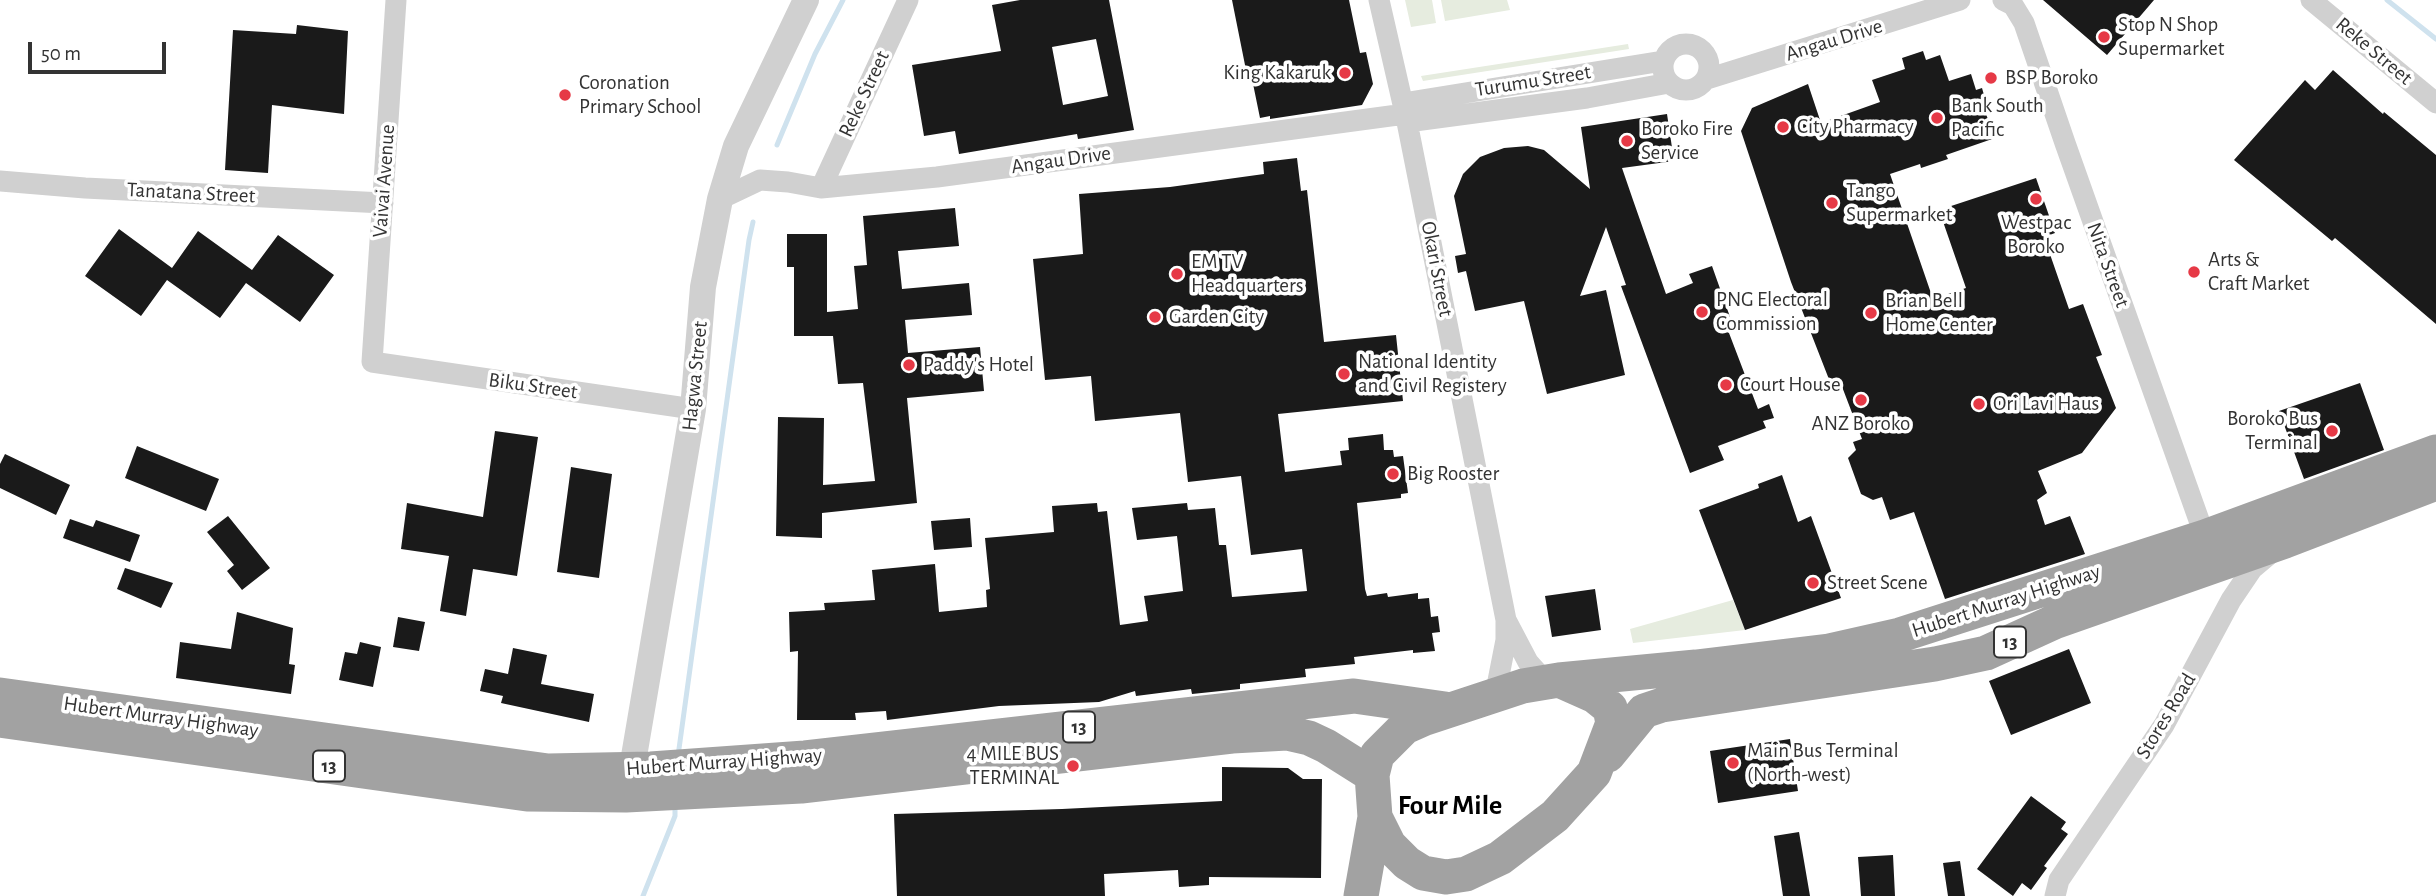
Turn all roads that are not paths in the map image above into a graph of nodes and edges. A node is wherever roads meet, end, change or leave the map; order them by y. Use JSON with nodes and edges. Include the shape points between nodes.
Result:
{"nodes":[{"id":1,"x":396,"y":0,"type":"edge"},
{"id":2,"x":806,"y":0,"type":"edge"},
{"id":3,"x":908,"y":0,"type":"edge"},
{"id":4,"x":1379,"y":0,"type":"edge"},
{"id":5,"x":1960,"y":0,"type":"edge"},
{"id":6,"x":2003,"y":0,"type":"edge"},
{"id":7,"x":2311,"y":0,"type":"edge"},
{"id":8,"x":1663,"y":61,"type":"junction"},
{"id":9,"x":1707,"y":79,"type":"junction"},
{"id":10,"x":1669,"y":83,"type":"junction"},
{"id":11,"x":2436,"y":103,"type":"edge"},
{"id":12,"x":1405,"y":113,"type":"junction"},
{"id":13,"x":0,"y":181,"type":"edge"},
{"id":14,"x":821,"y":188,"type":"junction"},
{"id":15,"x":720,"y":198,"type":"junction"},
{"id":16,"x":383,"y":203,"type":"junction"},
{"id":17,"x":372,"y":362,"type":"joint"},
{"id":18,"x":693,"y":409,"type":"junction"},
{"id":19,"x":2436,"y":452,"type":"edge"},
{"id":20,"x":2436,"y":483,"type":"edge"},
{"id":21,"x":2205,"y":537,"type":"junction"},
{"id":22,"x":2285,"y":541,"type":"junction"},
{"id":23,"x":1506,"y":621,"type":"junction"},
{"id":24,"x":1552,"y":681,"type":"junction"},
{"id":25,"x":0,"y":695,"type":"edge"},
{"id":26,"x":1495,"y":696,"type":"junction"},
{"id":27,"x":1448,"y":709,"type":"junction"},
{"id":28,"x":0,"y":720,"type":"edge"},
{"id":29,"x":1594,"y":773,"type":"junction"},
{"id":30,"x":1372,"y":775,"type":"junction"},
{"id":31,"x":647,"y":777,"type":"junction"},
{"id":32,"x":708,"y":777,"type":"junction"},
{"id":33,"x":1375,"y":817,"type":"junction"},
{"id":34,"x":1438,"y":887,"type":"edge"},
{"id":35,"x":1361,"y":896,"type":"edge"},
{"id":36,"x":2055,"y":896,"type":"edge"}],
"edges":[{"from":1,"to":16,"type":"street","name":"Vaivai Avenue"},
{"from":2,"to":15,"type":"street","name":"Hagwa Street","via":[[736,146]]},
{"from":3,"to":14,"type":"street","name":"Reke Street"},
{"from":4,"to":12,"type":"street","name":"Okari Street"},
{"from":5,"to":9,"type":"street","name":"Angau Drive"},
{"from":6,"to":21,"type":"street","name":"Nita Street","via":[[2013,5],[2024,23]]},
{"from":7,"to":11,"type":"street","name":"Reke Street"},
{"from":8,"to":9,"type":"street","via":[[1677,45],[1695,45],[1707,56]]},
{"from":8,"to":10,"type":"street"},
{"from":8,"to":12,"type":"street","name":"Turumu Street"},
{"from":9,"to":10,"type":"street","via":[[1689,91]]},
{"from":10,"to":12,"type":"street","name":"Angau Drive","via":[[1587,98]]},
{"from":12,"to":14,"type":"street","name":"Angau Drive","via":[[937,177]]},
{"from":12,"to":23,"type":"street","name":"Okari Street"},
{"from":13,"to":16,"type":"street","name":"Tanatana Street"},
{"from":14,"to":15,"type":"street","name":"Angau Drive","via":[[760,180]]},
{"from":15,"to":18,"type":"street","name":"Hagwa Street","via":[[703,286]]},
{"from":16,"to":17,"type":"street","name":"Vaivai Avenue"},
{"from":17,"to":18,"type":"street","name":"Biku Street"},
{"from":18,"to":31,"type":"street","name":"Hagwa Street"},
{"from":19,"to":21,"type":"highway","name":"Hubert Murray Highway","number":"13"},
{"from":20,"to":22,"type":"highway","name":"Hubert Murray Highway","number":"13"},
{"from":21,"to":24,"type":"highway","name":"Hubert Murray Highway","number":"13","via":[[1900,635],[1841,648]]},
{"from":22,"to":29,"type":"highway","name":"Hubert Murray Highway","number":"13","via":[[2054,622],[1986,653],[1644,711]]},
{"from":22,"to":36,"type":"street","name":"Stores Road","via":[[2252,569],[2231,600],[2164,725],[2059,880]]},
{"from":23,"to":24,"type":"street","name":"Okari Street","via":[[1528,662]]},
{"from":23,"to":26,"type":"street","name":"Okari Street"},
{"from":24,"to":26,"type":"highway","number":"13"},
{"from":24,"to":29,"type":"highway","number":"13","via":[[1595,696],[1610,708],[1613,723]]},
{"from":25,"to":31,"type":"highway","name":"Hubert Murray Highway","number":"13","via":[[548,771]]},
{"from":26,"to":27,"type":"highway","number":"13"},
{"from":27,"to":30,"type":"highway","number":"13","via":[[1405,727],[1377,755]]},
{"from":27,"to":32,"type":"highway","name":"Hubert Murray Highway","number":"13","via":[[1354,696],[805,758]]},
{"from":28,"to":31,"type":"highway","name":"Hubert Murray Highway","number":"13","via":[[527,794]]},
{"from":29,"to":34,"type":"highway","number":"13","via":[[1555,816],[1500,858]]},
{"from":30,"to":32,"type":"highway","name":"Hubert Murray Highway","number":"13","via":[[1326,746],[1287,733],[800,786]]},
{"from":30,"to":33,"type":"highway","number":"13"},
{"from":31,"to":32,"type":"highway","name":"Hubert Murray Highway","number":"13"},
{"from":33,"to":34,"type":"highway","number":"13","via":[[1389,845]]},
{"from":33,"to":35,"type":"highway"}]}
